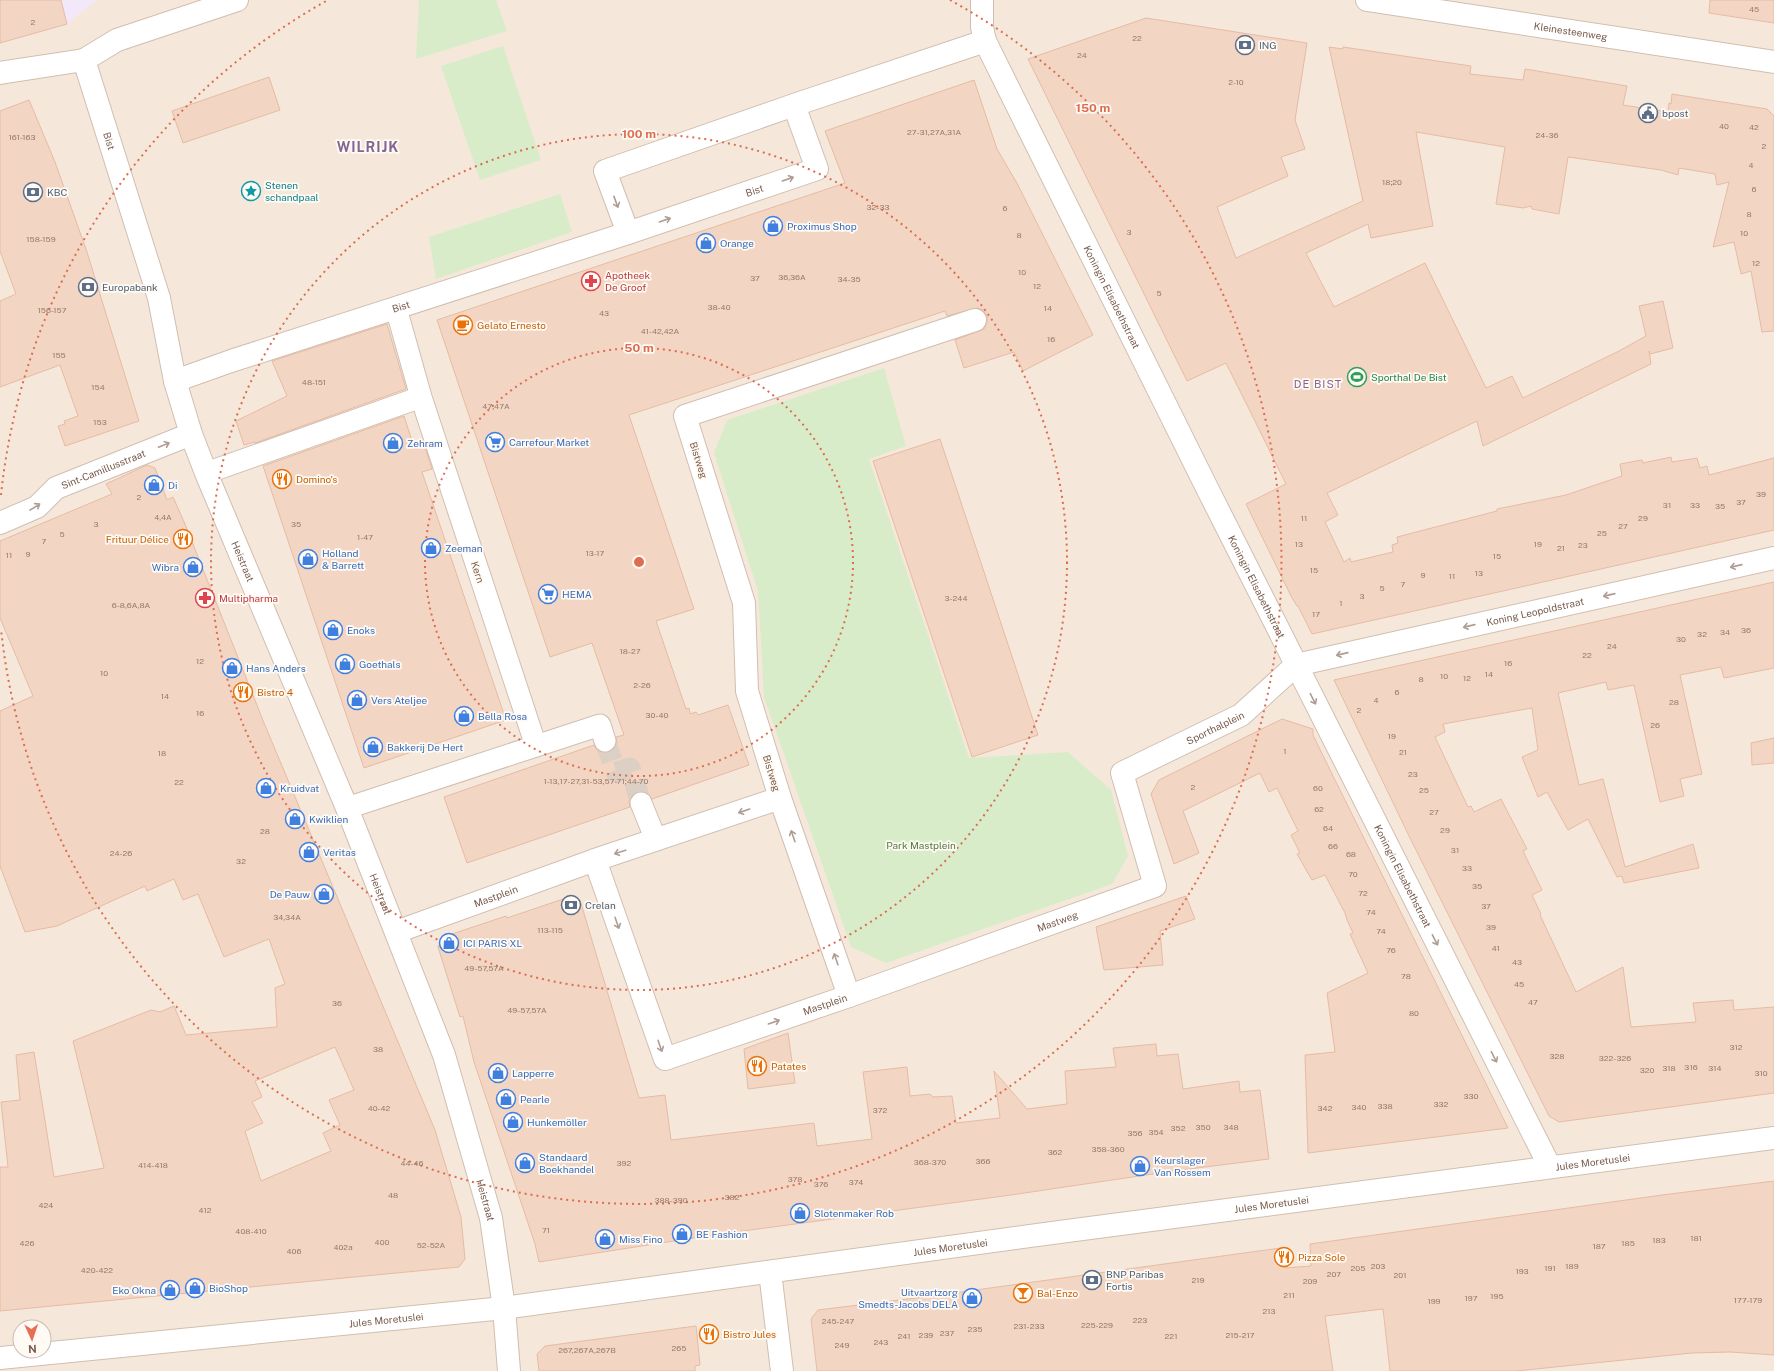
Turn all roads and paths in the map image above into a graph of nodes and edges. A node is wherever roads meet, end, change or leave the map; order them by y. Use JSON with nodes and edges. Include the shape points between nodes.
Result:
{"nodes":[{"id":1,"x":237,"y":0,"type":"edge"},
{"id":2,"x":982,"y":0,"type":"edge"},
{"id":3,"x":1367,"y":0,"type":"edge"},
{"id":4,"x":985,"y":41,"type":"junction"},
{"id":5,"x":84,"y":60,"type":"junction"},
{"id":6,"x":1774,"y":62,"type":"edge"},
{"id":7,"x":0,"y":73,"type":"edge"},
{"id":8,"x":794,"y":105,"type":"junction"},
{"id":9,"x":628,"y":233,"type":"junction"},
{"id":10,"x":396,"y":308,"type":"junction"},
{"id":11,"x":975,"y":320,"type":"dead end"},
{"id":12,"x":175,"y":381,"type":"junction"},
{"id":13,"x":421,"y":397,"type":"junction"},
{"id":14,"x":191,"y":434,"type":"junction"},
{"id":15,"x":206,"y":473,"type":"junction"},
{"id":16,"x":0,"y":523,"type":"edge"},
{"id":17,"x":1774,"y":558,"type":"edge"},
{"id":18,"x":1296,"y":665,"type":"junction"},
{"id":19,"x":605,"y":741,"type":"tunnel mouth"},
{"id":20,"x":536,"y":746,"type":"junction"},
{"id":21,"x":1122,"y":773,"type":"joint"},
{"id":22,"x":780,"y":798,"type":"junction"},
{"id":23,"x":641,"y":803,"type":"tunnel mouth"},
{"id":24,"x":347,"y":808,"type":"junction"},
{"id":25,"x":656,"y":840,"type":"junction"},
{"id":26,"x":595,"y":860,"type":"junction"},
{"id":27,"x":396,"y":932,"type":"junction"},
{"id":28,"x":849,"y":996,"type":"junction"},
{"id":29,"x":1774,"y":1138,"type":"edge"},
{"id":30,"x":1550,"y":1168,"type":"junction"},
{"id":31,"x":770,"y":1272,"type":"junction"},
{"id":32,"x":504,"y":1308,"type":"junction"},
{"id":33,"x":0,"y":1358,"type":"edge"},
{"id":34,"x":509,"y":1371,"type":"edge"},
{"id":35,"x":782,"y":1371,"type":"edge"}],
"edges":[{"from":1,"to":5,"type":"street","via":[[117,40]]},
{"from":2,"to":4,"type":"street","name":"Koningin Elisabethstraat"},
{"from":3,"to":6,"type":"street","name":"Kleinesteenweg"},
{"from":4,"to":8,"type":"street"},
{"from":4,"to":18,"type":"street","name":"Koningin Elisabethstraat"},
{"from":5,"to":7,"type":"street"},
{"from":5,"to":12,"type":"street","name":"Bist","via":[[159,298]]},
{"from":8,"to":9,"type":"street","one_way":true,"via":[[605,171]]},
{"from":9,"to":8,"type":"street","name":"Bist","one_way":true,"via":[[817,169]]},
{"from":9,"to":10,"type":"street","name":"Bist"},
{"from":10,"to":12,"type":"street","name":"Bist"},
{"from":10,"to":13,"type":"street","name":"Kern"},
{"from":11,"to":22,"type":"street","name":"Bistweg","via":[[685,416],[744,603],[747,691]]},
{"from":12,"to":14,"type":"street","name":"Bist"},
{"from":13,"to":15,"type":"street"},
{"from":13,"to":20,"type":"street","name":"Kern"},
{"from":14,"to":15,"type":"street","name":"Heistraat"},
{"from":16,"to":14,"type":"street","name":"Sint-Camillusstraat","one_way":true,"via":[[37,507],[56,488]]},
{"from":15,"to":24,"type":"street","name":"Heistraat"},
{"from":17,"to":18,"type":"street","name":"Koning Leopoldstraat","one_way":true},
{"from":18,"to":21,"type":"street","name":"Sporthalplein","via":[[1240,715]]},
{"from":18,"to":30,"type":"street","name":"Koningin Elisabethstraat","one_way":true},
{"from":19,"to":20,"type":"street","via":[[600,725]]},
{"from":20,"to":24,"type":"street"},
{"from":21,"to":28,"type":"street","name":"Mastweg","via":[[1155,886]]},
{"from":22,"to":25,"type":"street","name":"Mastplein","one_way":true},
{"from":28,"to":22,"type":"street","name":"Mastplein","one_way":true},
{"from":23,"to":25,"type":"street"},
{"from":24,"to":27,"type":"street","name":"Heistraat"},
{"from":25,"to":26,"type":"street","name":"Mastplein","one_way":true},
{"from":26,"to":27,"type":"street","name":"Mastplein"},
{"from":26,"to":28,"type":"street","name":"Mastplein","one_way":true,"via":[[665,1059]]},
{"from":27,"to":32,"type":"street","name":"Heistraat","via":[[444,1055],[482,1185],[490,1218]]},
{"from":29,"to":30,"type":"street","name":"Jules Moretuslei"},
{"from":30,"to":31,"type":"street","name":"Jules Moretuslei"},
{"from":31,"to":32,"type":"street","name":"Jules Moretuslei"},
{"from":31,"to":35,"type":"street"},
{"from":32,"to":33,"type":"street","name":"Jules Moretuslei"},
{"from":32,"to":34,"type":"street","name":"Heistraat"}]}
